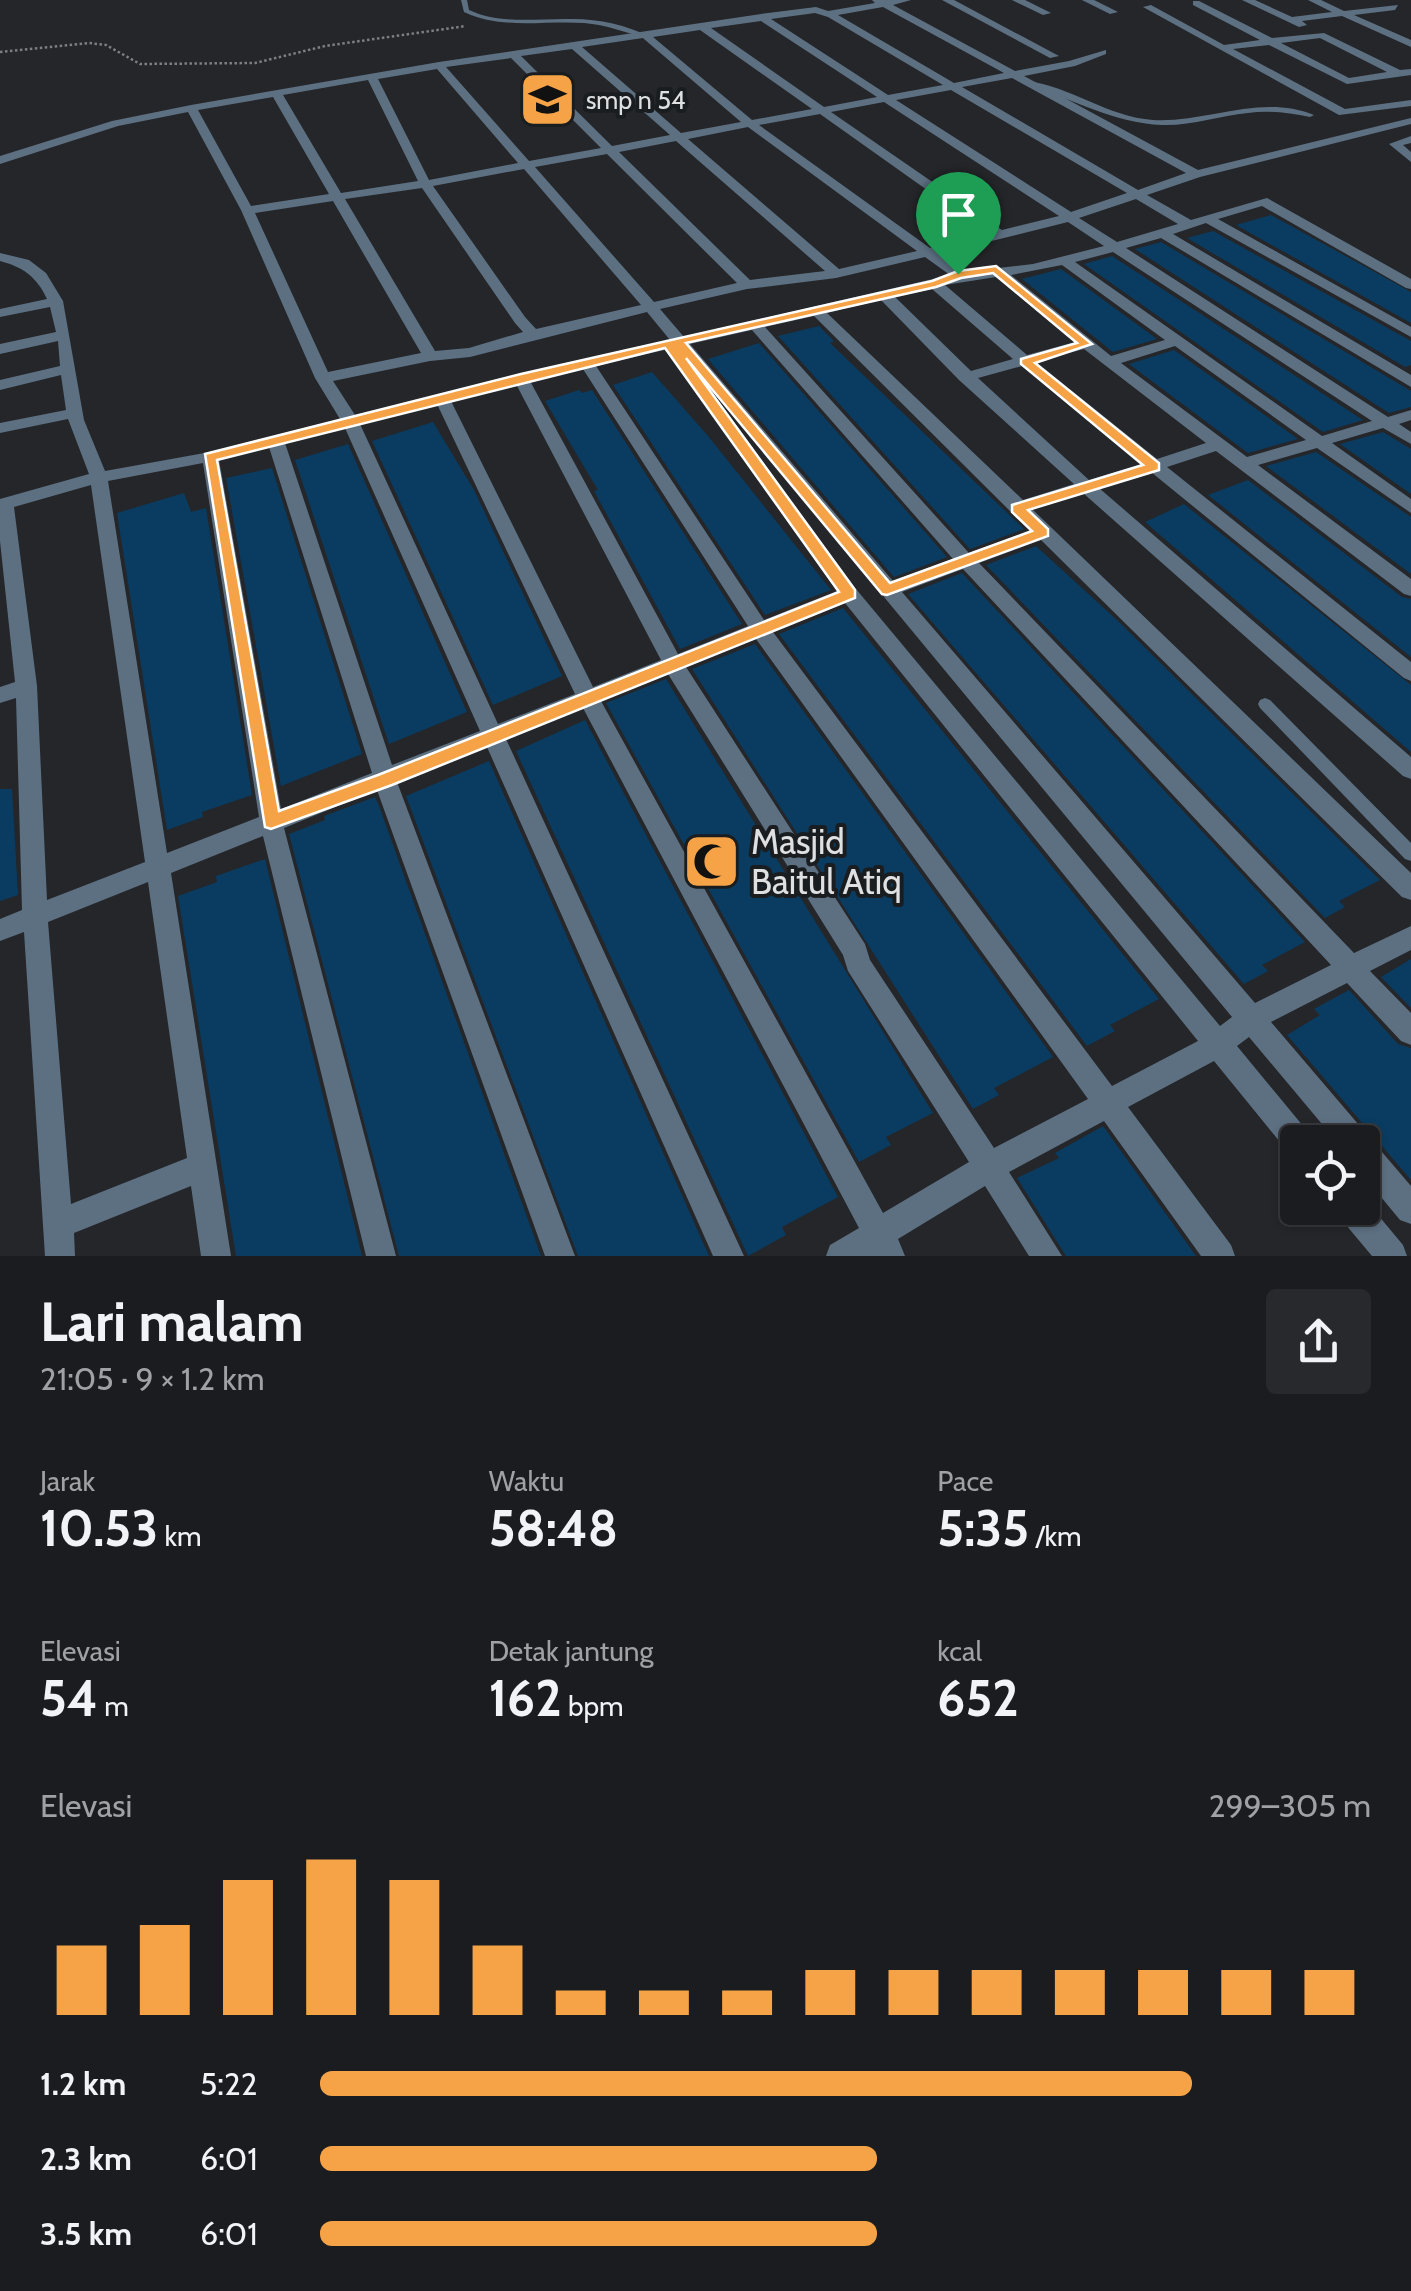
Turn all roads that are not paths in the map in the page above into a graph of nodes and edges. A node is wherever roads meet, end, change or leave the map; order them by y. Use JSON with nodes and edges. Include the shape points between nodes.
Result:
{"nodes":[{"id":1,"x":464,"y":0,"type":"edge"},
{"id":2,"x":906,"y":0,"type":"edge"},
{"id":3,"x":947,"y":0,"type":"edge"},
{"id":4,"x":1018,"y":0,"type":"edge"},
{"id":5,"x":1087,"y":0,"type":"edge"},
{"id":6,"x":1213,"y":0,"type":"edge"},
{"id":7,"x":1247,"y":0,"type":"edge"},
{"id":8,"x":1314,"y":0,"type":"edge"},
{"id":9,"x":1379,"y":0,"type":"edge"},
{"id":10,"x":881,"y":2,"type":"edge"},
{"id":11,"x":1148,"y":7,"type":"dead end"},
{"id":12,"x":1395,"y":7,"type":"junction"},
{"id":13,"x":1113,"y":12,"type":"dead end"},
{"id":14,"x":1046,"y":13,"type":"dead end"},
{"id":15,"x":827,"y":14,"type":"junction"},
{"id":16,"x":1344,"y":14,"type":"junction"},
{"id":17,"x":1411,"y":14,"type":"edge"},
{"id":18,"x":761,"y":17,"type":"junction"},
{"id":19,"x":1291,"y":20,"type":"junction"},
{"id":20,"x":701,"y":26,"type":"junction"},
{"id":21,"x":1321,"y":35,"type":"junction"},
{"id":22,"x":647,"y":36,"type":"junction"},
{"id":23,"x":1270,"y":41,"type":"junction"},
{"id":24,"x":1410,"y":43,"type":"edge"},
{"id":25,"x":1389,"y":45,"type":"dead end"},
{"id":26,"x":576,"y":48,"type":"junction"},
{"id":27,"x":1221,"y":48,"type":"junction"},
{"id":28,"x":1371,"y":48,"type":"dead end"},
{"id":29,"x":1353,"y":51,"type":"junction"},
{"id":30,"x":1102,"y":52,"type":"dead end"},
{"id":31,"x":514,"y":56,"type":"junction"},
{"id":32,"x":1054,"y":56,"type":"dead end"},
{"id":33,"x":440,"y":65,"type":"junction"},
{"id":34,"x":1010,"y":73,"type":"junction"},
{"id":35,"x":1405,"y":73,"type":"edge"},
{"id":36,"x":373,"y":80,"type":"junction"},
{"id":37,"x":1026,"y":82,"type":"junction"},
{"id":38,"x":946,"y":85,"type":"junction"},
{"id":39,"x":277,"y":94,"type":"junction"},
{"id":40,"x":881,"y":96,"type":"junction"},
{"id":41,"x":1411,"y":103,"type":"edge"},
{"id":42,"x":190,"y":108,"type":"junction"},
{"id":43,"x":820,"y":110,"type":"junction"},
{"id":44,"x":1310,"y":115,"type":"dead end"},
{"id":45,"x":1411,"y":121,"type":"edge"},
{"id":46,"x":749,"y":124,"type":"junction"},
{"id":47,"x":679,"y":136,"type":"junction"},
{"id":48,"x":1411,"y":139,"type":"edge"},
{"id":49,"x":609,"y":150,"type":"junction"},
{"id":50,"x":1411,"y":158,"type":"edge"},
{"id":51,"x":0,"y":160,"type":"edge"},
{"id":52,"x":524,"y":166,"type":"junction"},
{"id":53,"x":1196,"y":174,"type":"junction"},
{"id":54,"x":425,"y":184,"type":"junction"},
{"id":55,"x":1137,"y":194,"type":"junction"},
{"id":56,"x":337,"y":198,"type":"junction"},
{"id":57,"x":247,"y":210,"type":"junction"},
{"id":58,"x":1067,"y":218,"type":"junction"},
{"id":59,"x":1208,"y":218,"type":"junction"},
{"id":60,"x":1190,"y":225,"type":"junction"},
{"id":61,"x":1163,"y":233,"type":"junction"},
{"id":62,"x":1000,"y":235,"type":"junction"},
{"id":63,"x":1114,"y":246,"type":"junction"},
{"id":64,"x":927,"y":249,"type":"junction"},
{"id":65,"x":0,"y":258,"type":"edge"},
{"id":66,"x":1062,"y":260,"type":"junction"},
{"id":67,"x":996,"y":270,"type":"junction"},
{"id":68,"x":836,"y":274,"type":"junction"},
{"id":69,"x":958,"y":274,"type":"junction"},
{"id":70,"x":747,"y":284,"type":"junction"},
{"id":71,"x":936,"y":284,"type":"junction"},
{"id":72,"x":1411,"y":285,"type":"edge"},
{"id":73,"x":884,"y":295,"type":"junction"},
{"id":74,"x":56,"y":301,"type":"junction"},
{"id":75,"x":650,"y":306,"type":"junction"},
{"id":76,"x":817,"y":311,"type":"junction"},
{"id":77,"x":0,"y":313,"type":"edge"},
{"id":78,"x":756,"y":326,"type":"junction"},
{"id":79,"x":1411,"y":332,"type":"edge"},
{"id":80,"x":533,"y":334,"type":"junction"},
{"id":81,"x":64,"y":335,"type":"junction"},
{"id":82,"x":1176,"y":341,"type":"junction"},
{"id":83,"x":674,"y":343,"type":"junction"},
{"id":84,"x":1086,"y":344,"type":"junction"},
{"id":85,"x":0,"y":350,"type":"edge"},
{"id":86,"x":430,"y":356,"type":"junction"},
{"id":87,"x":1025,"y":361,"type":"junction"},
{"id":88,"x":1109,"y":362,"type":"junction"},
{"id":89,"x":588,"y":365,"type":"junction"},
{"id":90,"x":69,"y":369,"type":"junction"},
{"id":91,"x":965,"y":376,"type":"junction"},
{"id":92,"x":323,"y":378,"type":"junction"},
{"id":93,"x":521,"y":378,"type":"junction"},
{"id":94,"x":1411,"y":382,"type":"edge"},
{"id":95,"x":0,"y":384,"type":"edge"},
{"id":96,"x":443,"y":400,"type":"junction"},
{"id":97,"x":74,"y":413,"type":"junction"},
{"id":98,"x":1411,"y":415,"type":"edge"},
{"id":99,"x":350,"y":421,"type":"junction"},
{"id":100,"x":1387,"y":424,"type":"junction"},
{"id":101,"x":0,"y":428,"type":"edge"},
{"id":102,"x":1411,"y":439,"type":"edge"},
{"id":103,"x":276,"y":442,"type":"junction"},
{"id":104,"x":1319,"y":443,"type":"junction"},
{"id":105,"x":1218,"y":445,"type":"junction"},
{"id":106,"x":210,"y":457,"type":"junction"},
{"id":107,"x":1243,"y":464,"type":"junction"},
{"id":108,"x":1154,"y":466,"type":"junction"},
{"id":109,"x":99,"y":477,"type":"junction"},
{"id":110,"x":1086,"y":486,"type":"junction"},
{"id":111,"x":2,"y":505,"type":"edge"},
{"id":112,"x":1411,"y":507,"type":"edge"},
{"id":113,"x":1017,"y":508,"type":"junction"},
{"id":114,"x":1043,"y":533,"type":"junction"},
{"id":115,"x":964,"y":560,"type":"junction"},
{"id":116,"x":1411,"y":589,"type":"edge"},
{"id":117,"x":887,"y":590,"type":"junction"},
{"id":118,"x":849,"y":594,"type":"junction"},
{"id":119,"x":762,"y":632,"type":"junction"},
{"id":120,"x":673,"y":664,"type":"junction"},
{"id":121,"x":1411,"y":673,"type":"edge"},
{"id":122,"x":26,"y":686,"type":"junction"},
{"id":123,"x":0,"y":695,"type":"edge"},
{"id":124,"x":590,"y":699,"type":"junction"},
{"id":125,"x":1265,"y":704,"type":"dead end"},
{"id":126,"x":494,"y":737,"type":"junction"},
{"id":127,"x":1411,"y":770,"type":"edge"},
{"id":128,"x":385,"y":780,"type":"junction"},
{"id":129,"x":271,"y":821,"type":"junction"},
{"id":130,"x":1411,"y":854,"type":"edge"},
{"id":131,"x":159,"y":864,"type":"junction"},
{"id":132,"x":1411,"y":890,"type":"edge"},
{"id":133,"x":36,"y":916,"type":"junction"},
{"id":134,"x":0,"y":930,"type":"edge"},
{"id":135,"x":1411,"y":937,"type":"edge"},
{"id":136,"x":1348,"y":968,"type":"junction"},
{"id":137,"x":1250,"y":1019,"type":"junction"},
{"id":138,"x":1411,"y":1032,"type":"edge"},
{"id":139,"x":1217,"y":1045,"type":"junction"},
{"id":140,"x":1110,"y":1104,"type":"junction"},
{"id":141,"x":1284,"y":1125,"type":"edge"},
{"id":142,"x":1340,"y":1125,"type":"edge"},
{"id":143,"x":203,"y":1166,"type":"junction"},
{"id":144,"x":990,"y":1166,"type":"junction"},
{"id":145,"x":1380,"y":1173,"type":"edge"},
{"id":146,"x":1411,"y":1208,"type":"edge"},
{"id":147,"x":58,"y":1224,"type":"junction"},
{"id":148,"x":1366,"y":1225,"type":"edge"},
{"id":149,"x":884,"y":1245,"type":"edge"},
{"id":150,"x":60,"y":1256,"type":"edge"},
{"id":151,"x":216,"y":1256,"type":"edge"},
{"id":152,"x":381,"y":1256,"type":"edge"},
{"id":153,"x":560,"y":1256,"type":"edge"},
{"id":154,"x":729,"y":1256,"type":"edge"},
{"id":155,"x":841,"y":1256,"type":"edge"},
{"id":156,"x":1047,"y":1256,"type":"edge"},
{"id":157,"x":1220,"y":1256,"type":"edge"},
{"id":158,"x":1392,"y":1256,"type":"edge"}],
"edges":[{"from":1,"to":22,"type":"lane","via":[[474,16],[588,21]]},
{"from":2,"to":10,"type":"street"},
{"from":3,"to":32,"type":"street"},
{"from":4,"to":14,"type":"street"},
{"from":5,"to":13,"type":"street"},
{"from":6,"to":23,"type":"street","via":[[1196,3]]},
{"from":7,"to":19,"type":"street"},
{"from":8,"to":16,"type":"street"},
{"from":9,"to":12,"type":"street"},
{"from":10,"to":15,"type":"street"},
{"from":10,"to":34,"type":"street"},
{"from":11,"to":27,"type":"street"},
{"from":12,"to":16,"type":"street"},
{"from":12,"to":17,"type":"street"},
{"from":15,"to":18,"type":"street"},
{"from":15,"to":38,"type":"street"},
{"from":16,"to":19,"type":"street"},
{"from":16,"to":24,"type":"street"},
{"from":18,"to":20,"type":"street"},
{"from":18,"to":40,"type":"street"},
{"from":19,"to":21,"type":"street"},
{"from":20,"to":22,"type":"street"},
{"from":20,"to":43,"type":"street"},
{"from":21,"to":23,"type":"street"},
{"from":21,"to":29,"type":"street"},
{"from":22,"to":26,"type":"street"},
{"from":22,"to":46,"type":"street"},
{"from":23,"to":27,"type":"street"},
{"from":23,"to":35,"type":"street","via":[[1348,81]]},
{"from":24,"to":25,"type":"street"},
{"from":26,"to":31,"type":"street"},
{"from":26,"to":47,"type":"street"},
{"from":27,"to":41,"type":"street","via":[[1343,113]]},
{"from":28,"to":29,"type":"street"},
{"from":29,"to":35,"type":"street"},
{"from":30,"to":34,"type":"street"},
{"from":31,"to":33,"type":"street"},
{"from":31,"to":49,"type":"street"},
{"from":33,"to":36,"type":"street"},
{"from":33,"to":52,"type":"street"},
{"from":34,"to":37,"type":"street"},
{"from":34,"to":38,"type":"street"},
{"from":36,"to":39,"type":"street"},
{"from":36,"to":54,"type":"street"},
{"from":37,"to":44,"type":"lane","via":[[1148,122],[1262,107]]},
{"from":37,"to":53,"type":"street"},
{"from":38,"to":40,"type":"street"},
{"from":38,"to":55,"type":"street"},
{"from":39,"to":42,"type":"street"},
{"from":39,"to":56,"type":"street"},
{"from":40,"to":43,"type":"street"},
{"from":40,"to":58,"type":"street"},
{"from":42,"to":51,"type":"street","via":[[116,123]]},
{"from":42,"to":57,"type":"street"},
{"from":43,"to":46,"type":"street"},
{"from":43,"to":62,"type":"street"},
{"from":45,"to":53,"type":"street"},
{"from":46,"to":47,"type":"street"},
{"from":46,"to":64,"type":"street"},
{"from":47,"to":49,"type":"street"},
{"from":47,"to":68,"type":"street"},
{"from":48,"to":50,"type":"street","via":[[1395,144]]},
{"from":49,"to":52,"type":"street"},
{"from":49,"to":70,"type":"street"},
{"from":52,"to":54,"type":"street"},
{"from":52,"to":75,"type":"street"},
{"from":53,"to":55,"type":"street"},
{"from":54,"to":56,"type":"street"},
{"from":54,"to":80,"type":"street"},
{"from":55,"to":58,"type":"street"},
{"from":55,"to":60,"type":"street"},
{"from":56,"to":57,"type":"street"},
{"from":56,"to":86,"type":"street"},
{"from":57,"to":92,"type":"street"},
{"from":58,"to":62,"type":"street"},
{"from":58,"to":63,"type":"street"},
{"from":59,"to":60,"type":"street"},
{"from":59,"to":72,"type":"street","via":[[1262,201]]},
{"from":59,"to":79,"type":"street"},
{"from":60,"to":61,"type":"street"},
{"from":61,"to":63,"type":"street"},
{"from":61,"to":94,"type":"street"},
{"from":62,"to":64,"type":"street"},
{"from":63,"to":66,"type":"street"},
{"from":63,"to":100,"type":"street"},
{"from":64,"to":68,"type":"street"},
{"from":64,"to":69,"type":"street"},
{"from":65,"to":74,"type":"street","via":[[42,273]]},
{"from":66,"to":67,"type":"street"},
{"from":66,"to":82,"type":"street"},
{"from":67,"to":69,"type":"street"},
{"from":67,"to":84,"type":"street"},
{"from":68,"to":70,"type":"street"},
{"from":69,"to":71,"type":"street"},
{"from":70,"to":75,"type":"street"},
{"from":71,"to":73,"type":"street"},
{"from":71,"to":87,"type":"street"},
{"from":73,"to":76,"type":"street"},
{"from":73,"to":91,"type":"street"},
{"from":74,"to":77,"type":"street"},
{"from":74,"to":81,"type":"street"},
{"from":75,"to":80,"type":"street"},
{"from":75,"to":83,"type":"street"},
{"from":76,"to":78,"type":"street"},
{"from":76,"to":113,"type":"street"},
{"from":78,"to":83,"type":"street"},
{"from":78,"to":115,"type":"street"},
{"from":80,"to":86,"type":"street"},
{"from":81,"to":85,"type":"street"},
{"from":81,"to":90,"type":"street"},
{"from":82,"to":88,"type":"street"},
{"from":82,"to":104,"type":"street"},
{"from":83,"to":89,"type":"street"},
{"from":83,"to":117,"type":"street"},
{"from":83,"to":118,"type":"street"},
{"from":84,"to":87,"type":"street"},
{"from":84,"to":88,"type":"street"},
{"from":86,"to":92,"type":"street"},
{"from":87,"to":91,"type":"street"},
{"from":87,"to":108,"type":"street"},
{"from":88,"to":105,"type":"street"},
{"from":89,"to":93,"type":"street"},
{"from":89,"to":119,"type":"street"},
{"from":90,"to":95,"type":"street"},
{"from":90,"to":97,"type":"street"},
{"from":91,"to":110,"type":"street"},
{"from":92,"to":99,"type":"street"},
{"from":93,"to":96,"type":"street"},
{"from":93,"to":120,"type":"street"},
{"from":96,"to":99,"type":"street"},
{"from":96,"to":124,"type":"street"},
{"from":97,"to":101,"type":"street"},
{"from":97,"to":109,"type":"street"},
{"from":98,"to":100,"type":"street"},
{"from":99,"to":103,"type":"street"},
{"from":99,"to":126,"type":"street"},
{"from":100,"to":102,"type":"street"},
{"from":100,"to":104,"type":"street"},
{"from":103,"to":106,"type":"street"},
{"from":103,"to":128,"type":"street"},
{"from":104,"to":107,"type":"street"},
{"from":104,"to":112,"type":"street"},
{"from":105,"to":107,"type":"street"},
{"from":105,"to":108,"type":"street"},
{"from":106,"to":109,"type":"street"},
{"from":106,"to":129,"type":"street"},
{"from":107,"to":116,"type":"street"},
{"from":108,"to":110,"type":"street"},
{"from":108,"to":121,"type":"street"},
{"from":109,"to":111,"type":"street"},
{"from":109,"to":131,"type":"street"},
{"from":110,"to":113,"type":"street"},
{"from":110,"to":127,"type":"street"},
{"from":111,"to":122,"type":"street"},
{"from":113,"to":114,"type":"street"},
{"from":114,"to":115,"type":"street"},
{"from":114,"to":132,"type":"street"},
{"from":115,"to":117,"type":"street"},
{"from":115,"to":136,"type":"street"},
{"from":117,"to":137,"type":"street"},
{"from":118,"to":119,"type":"street"},
{"from":118,"to":139,"type":"street"},
{"from":119,"to":120,"type":"street"},
{"from":119,"to":140,"type":"street"},
{"from":120,"to":124,"type":"street"},
{"from":120,"to":144,"type":"street"},
{"from":122,"to":123,"type":"street"},
{"from":122,"to":133,"type":"street"},
{"from":124,"to":126,"type":"street"},
{"from":124,"to":149,"type":"street"},
{"from":125,"to":130,"type":"lane"},
{"from":126,"to":128,"type":"street"},
{"from":126,"to":154,"type":"street"},
{"from":128,"to":129,"type":"street"},
{"from":128,"to":153,"type":"street"},
{"from":129,"to":131,"type":"street"},
{"from":129,"to":152,"type":"street"},
{"from":131,"to":133,"type":"street"},
{"from":131,"to":143,"type":"street"},
{"from":133,"to":134,"type":"street"},
{"from":133,"to":147,"type":"street"},
{"from":135,"to":136,"type":"street"},
{"from":136,"to":137,"type":"street"},
{"from":136,"to":138,"type":"street"},
{"from":137,"to":139,"type":"street"},
{"from":137,"to":142,"type":"street"},
{"from":139,"to":140,"type":"street"},
{"from":139,"to":141,"type":"street"},
{"from":140,"to":144,"type":"street"},
{"from":140,"to":157,"type":"street"},
{"from":143,"to":147,"type":"street"},
{"from":143,"to":151,"type":"street"},
{"from":144,"to":149,"type":"street"},
{"from":144,"to":156,"type":"street"},
{"from":145,"to":146,"type":"street"},
{"from":147,"to":150,"type":"street"},
{"from":148,"to":158,"type":"street"},
{"from":149,"to":155,"type":"street"}]}
